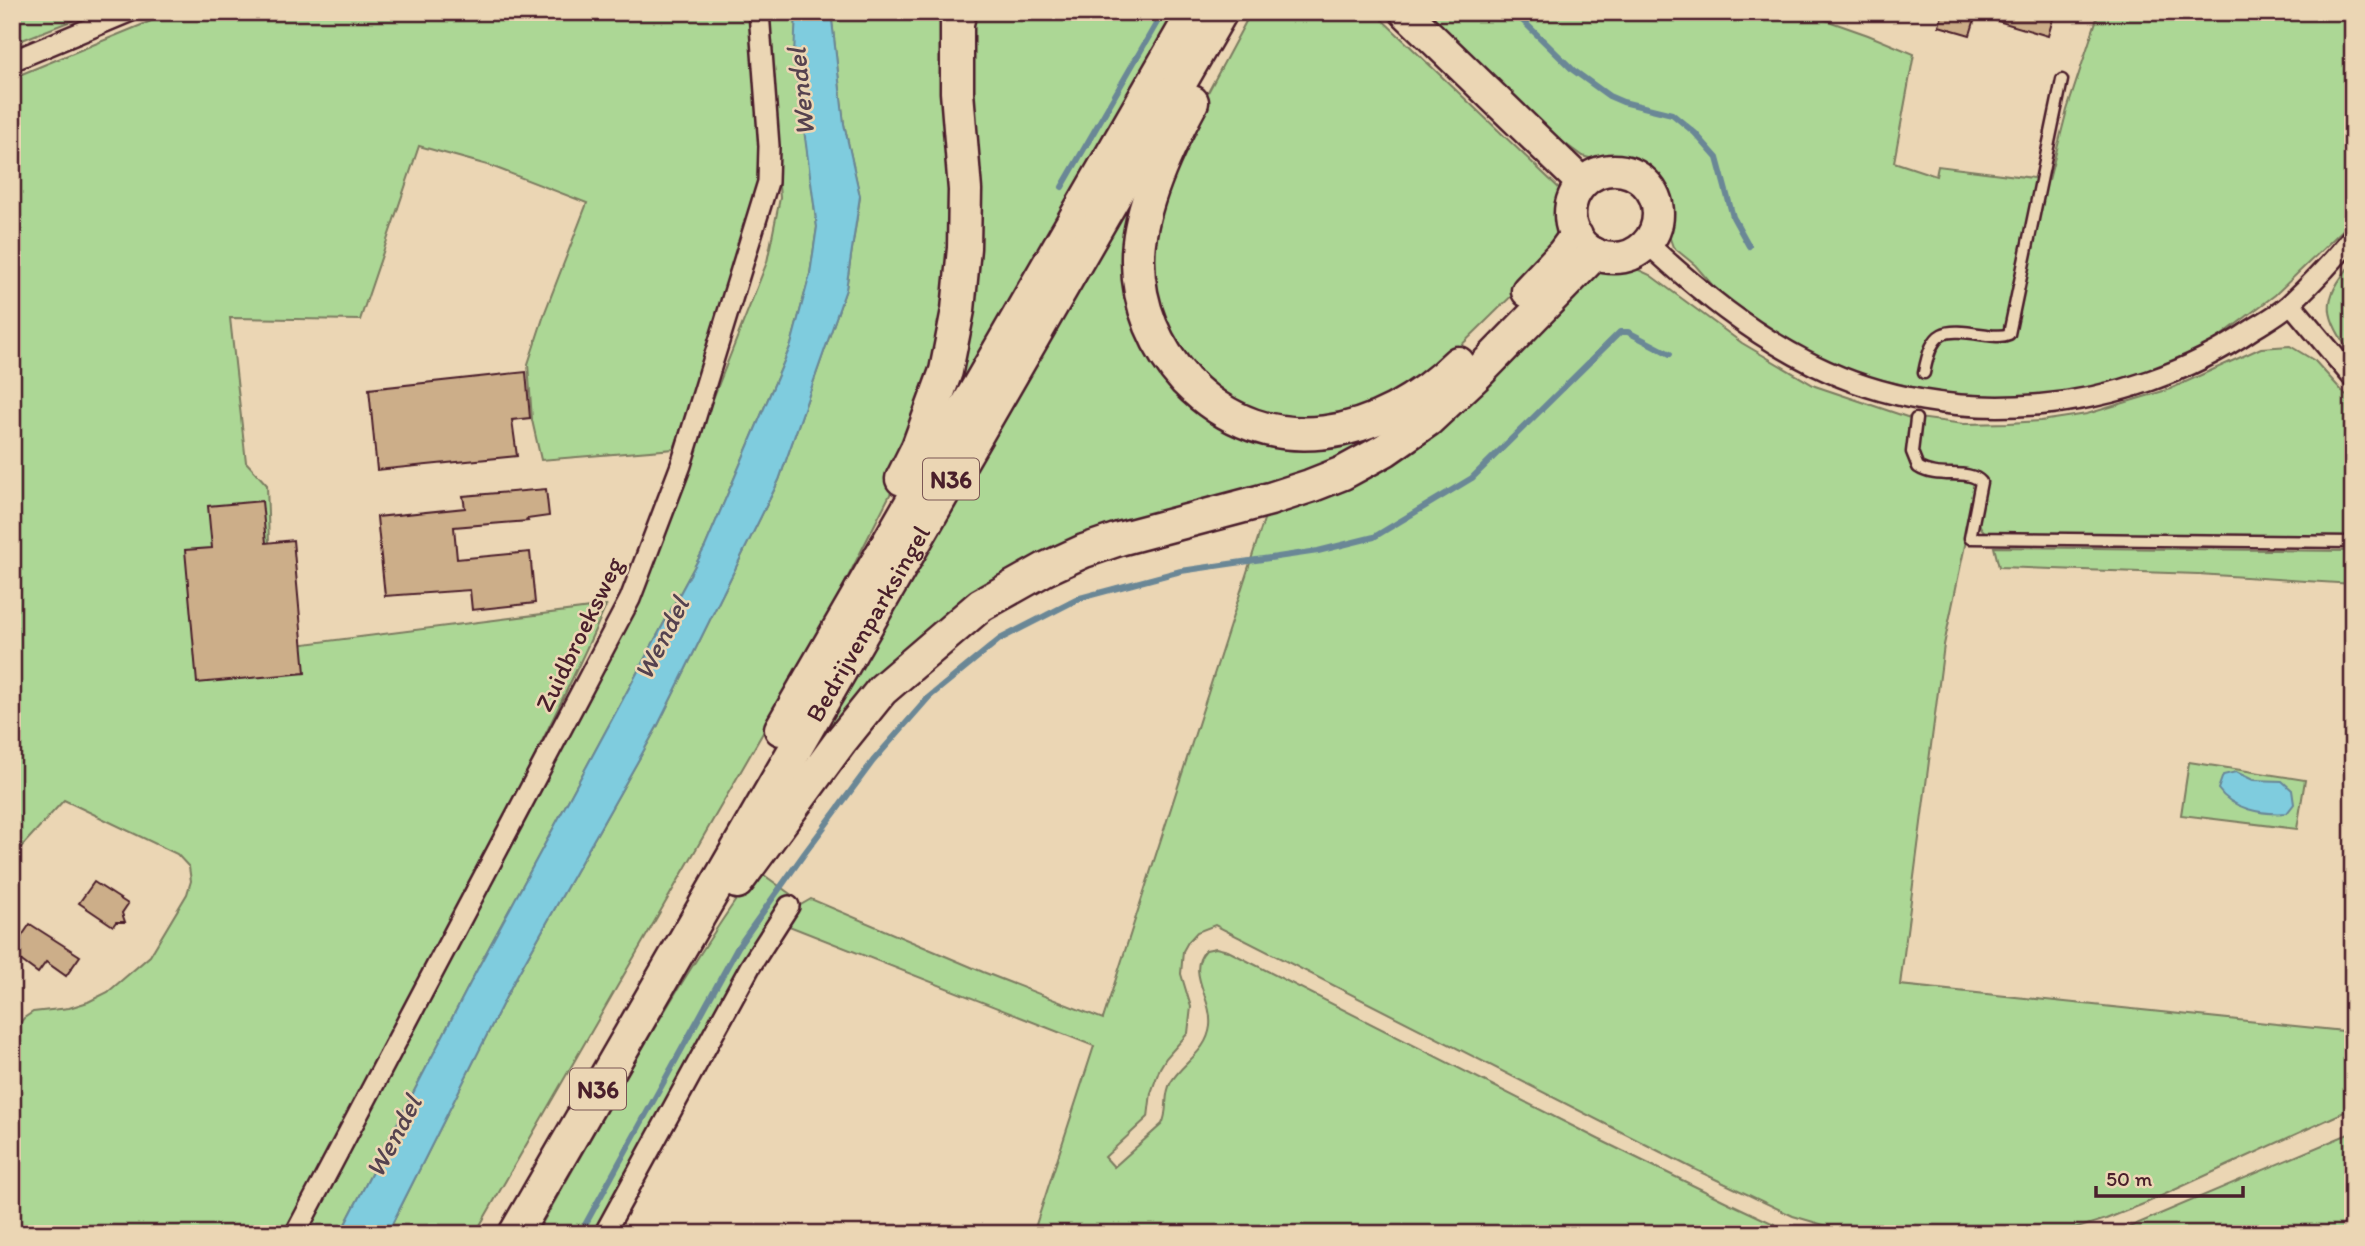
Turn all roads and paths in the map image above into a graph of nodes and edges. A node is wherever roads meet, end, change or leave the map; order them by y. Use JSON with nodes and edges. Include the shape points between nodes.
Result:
{"nodes":[{"id":1,"x":129,"y":12,"type":"edge"},
{"id":2,"x":759,"y":12,"type":"edge"},
{"id":3,"x":960,"y":12,"type":"edge"},
{"id":4,"x":1194,"y":12,"type":"edge"},
{"id":5,"x":1220,"y":12,"type":"edge"},
{"id":6,"x":1240,"y":12,"type":"edge"},
{"id":7,"x":1405,"y":12,"type":"edge"},
{"id":8,"x":12,"y":61,"type":"edge"},
{"id":9,"x":2062,"y":80,"type":"dead end"},
{"id":10,"x":1582,"y":183,"type":"junction"},
{"id":11,"x":2353,"y":236,"type":"edge"},
{"id":12,"x":1648,"y":244,"type":"junction"},
{"id":13,"x":1585,"y":245,"type":"junction"},
{"id":14,"x":2291,"y":304,"type":"junction"},
{"id":15,"x":1924,"y":373,"type":"dead end"},
{"id":16,"x":2353,"y":378,"type":"edge"},
{"id":17,"x":1916,"y":419,"type":"dead end"},
{"id":18,"x":2353,"y":542,"type":"edge"},
{"id":19,"x":819,"y":662,"type":"junction"},
{"id":20,"x":789,"y":906,"type":"dead end"},
{"id":21,"x":681,"y":945,"type":"junction"},
{"id":22,"x":295,"y":1234,"type":"edge"},
{"id":23,"x":491,"y":1234,"type":"edge"},
{"id":24,"x":515,"y":1234,"type":"edge"},
{"id":25,"x":604,"y":1234,"type":"edge"}],
"edges":[{"from":1,"to":8,"type":"street"},
{"from":2,"to":22,"type":"street","name":"Zuidbroeksweg","via":[[768,182],[681,465],[630,599]]},
{"from":3,"to":19,"type":"highway","number":"N36","via":[[957,92],[965,190],[964,248],[946,371],[919,447],[863,554]]},
{"from":4,"to":19,"type":"highway","name":"Bedrijvenparksingel","number":"N36"},
{"from":5,"to":21,"type":"highway","name":"Bedrijvenparksingel","number":"N36"},
{"from":6,"to":13,"type":"highway","via":[[1175,134],[1146,208],[1138,259],[1140,292],[1150,326],[1169,363],[1229,415],[1259,428],[1302,434],[1351,428],[1392,413],[1444,377],[1563,254]]},
{"from":7,"to":10,"type":"main road"},
{"from":9,"to":15,"type":"lane","via":[[2009,334],[1943,333],[1930,347]]},
{"from":10,"to":12,"type":"main road","via":[[1615,169],[1646,182],[1660,214]]},
{"from":10,"to":13,"type":"main road","via":[[1570,212],[1572,228]]},
{"from":11,"to":14,"type":"street"},
{"from":12,"to":13,"type":"main road","via":[[1622,258],[1609,258]]},
{"from":12,"to":14,"type":"street","via":[[1738,320],[1815,366],[1905,396],[1950,404],[2040,405],[2136,386],[2208,356]]},
{"from":13,"to":21,"type":"highway","number":"N36","via":[[1438,411],[1385,450],[1310,486],[1084,551],[981,605],[883,690],[745,874]]},
{"from":14,"to":16,"type":"street"},
{"from":17,"to":18,"type":"lane","via":[[1912,452],[1918,467],[1933,474],[1972,475],[1981,482],[1970,538]]},
{"from":19,"to":23,"type":"highway","name":"Bedrijvenparksingel","number":"N36"},
{"from":20,"to":25,"type":"street","via":[[750,967]]},
{"from":21,"to":24,"type":"highway","name":"Bedrijvenparksingel","number":"N36"}]}
